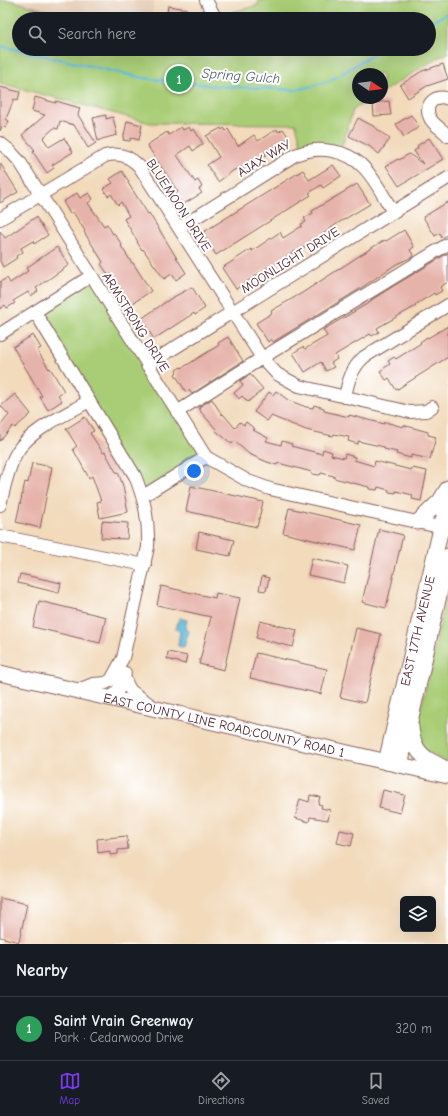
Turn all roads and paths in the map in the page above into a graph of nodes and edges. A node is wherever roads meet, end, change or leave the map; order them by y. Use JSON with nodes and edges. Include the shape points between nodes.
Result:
{"nodes":[{"id":1,"x":206,"y":0,"type":"edge"},
{"id":2,"x":212,"y":12,"type":"edge"},
{"id":3,"x":448,"y":99,"type":"edge"},
{"id":4,"x":447,"y":131,"type":"edge"},
{"id":5,"x":0,"y":143,"type":"edge"},
{"id":6,"x":448,"y":178,"type":"edge"},
{"id":7,"x":40,"y":194,"type":"junction"},
{"id":8,"x":393,"y":212,"type":"junction"},
{"id":9,"x":0,"y":219,"type":"edge"},
{"id":10,"x":179,"y":228,"type":"junction"},
{"id":11,"x":448,"y":244,"type":"edge"},
{"id":12,"x":91,"y":276,"type":"junction"},
{"id":13,"x":448,"y":305,"type":"edge"},
{"id":14,"x":35,"y":312,"type":"junction"},
{"id":15,"x":232,"y":312,"type":"junction"},
{"id":16,"x":0,"y":334,"type":"edge"},
{"id":17,"x":262,"y":358,"type":"junction"},
{"id":18,"x":147,"y":365,"type":"junction"},
{"id":19,"x":345,"y":397,"type":"junction"},
{"id":20,"x":90,"y":401,"type":"junction"},
{"id":21,"x":432,"y":407,"type":"dead end"},
{"id":22,"x":177,"y":412,"type":"junction"},
{"id":23,"x":206,"y":457,"type":"junction"},
{"id":24,"x":448,"y":488,"type":"edge"},
{"id":25,"x":143,"y":496,"type":"junction"},
{"id":26,"x":448,"y":499,"type":"edge"},
{"id":27,"x":0,"y":506,"type":"edge"},
{"id":28,"x":418,"y":522,"type":"junction"},
{"id":29,"x":444,"y":528,"type":"edge"},
{"id":30,"x":0,"y":536,"type":"edge"},
{"id":31,"x":448,"y":556,"type":"edge"},
{"id":32,"x":145,"y":566,"type":"junction"},
{"id":33,"x":123,"y":658,"type":"junction"},
{"id":34,"x":0,"y":673,"type":"edge"},
{"id":35,"x":124,"y":677,"type":"junction"},
{"id":36,"x":75,"y":691,"type":"junction"},
{"id":37,"x":111,"y":700,"type":"junction"},
{"id":38,"x":159,"y":710,"type":"junction"},
{"id":39,"x":411,"y":716,"type":"junction"},
{"id":40,"x":393,"y":733,"type":"junction"},
{"id":41,"x":352,"y":754,"type":"junction"},
{"id":42,"x":393,"y":764,"type":"junction"},
{"id":43,"x":448,"y":771,"type":"edge"},
{"id":44,"x":448,"y":776,"type":"edge"}],
"edges":[{"from":1,"to":2,"type":"street"},
{"from":3,"to":4,"type":"street","via":[[434,98],[428,108],[431,120]]},
{"from":5,"to":7,"type":"street","name":"ARMSTRONG DRIVE","via":[[20,162]]},
{"from":6,"to":8,"type":"street","name":"MOONLIGHT DRIVE"},
{"from":7,"to":9,"type":"street","name":"BLUEMOON DRIVE"},
{"from":7,"to":10,"type":"street","name":"BLUEMOON DRIVE","via":[[105,156],[121,154],[139,166]]},
{"from":7,"to":12,"type":"street","name":"ARMSTRONG DRIVE"},
{"from":8,"to":10,"type":"street","name":"AJAX WAY","via":[[367,170],[355,159],[336,151],[311,150],[295,155]]},
{"from":8,"to":15,"type":"street","name":"MOONLIGHT DRIVE"},
{"from":10,"to":15,"type":"street","name":"BLUEMOON DRIVE"},
{"from":11,"to":17,"type":"street"},
{"from":12,"to":14,"type":"street"},
{"from":12,"to":18,"type":"street","name":"ARMSTRONG DRIVE"},
{"from":13,"to":19,"type":"street","via":[[364,357],[350,376]]},
{"from":14,"to":16,"type":"street"},
{"from":14,"to":20,"type":"street"},
{"from":15,"to":17,"type":"street","name":"BLUEMOON DRIVE"},
{"from":15,"to":18,"type":"street","name":"MOONLIGHT DRIVE"},
{"from":17,"to":19,"type":"street","name":"BLUEMOON DRIVE","via":[[277,374],[291,383]]},
{"from":17,"to":22,"type":"street"},
{"from":18,"to":22,"type":"street","name":"ARMSTRONG DRIVE"},
{"from":19,"to":21,"type":"street","name":"BLUEMOON DRIVE","via":[[410,412],[426,411]]},
{"from":20,"to":25,"type":"street","via":[[135,476]]},
{"from":20,"to":27,"type":"street","via":[[40,430],[23,444],[13,461]]},
{"from":22,"to":23,"type":"street","name":"ARMSTRONG DRIVE"},
{"from":23,"to":25,"type":"street"},
{"from":23,"to":28,"type":"street","via":[[248,481],[270,489]]},
{"from":24,"to":28,"type":"main road","via":[[440,501]]},
{"from":25,"to":32,"type":"street","via":[[149,531]]},
{"from":26,"to":29,"type":"main road","name":"EAST 17TH AVENUE"},
{"from":28,"to":29,"type":"street"},
{"from":29,"to":40,"type":"main road","name":"EAST 17TH AVENUE"},
{"from":30,"to":32,"type":"street"},
{"from":31,"to":39,"type":"main road","name":"EAST 17TH AVENUE"},
{"from":32,"to":33,"type":"street"},
{"from":33,"to":35,"type":"street"},
{"from":33,"to":36,"type":"street","via":[[111,680]]},
{"from":34,"to":36,"type":"main road","name":"EAST COUNTY LINE ROAD;COUNTY ROAD 1"},
{"from":35,"to":37,"type":"street"},
{"from":35,"to":38,"type":"street","via":[[132,691]]},
{"from":36,"to":37,"type":"main road","name":"EAST COUNTY LINE ROAD;COUNTY ROAD 1"},
{"from":37,"to":38,"type":"main road","name":"EAST COUNTY LINE ROAD;COUNTY ROAD 1"},
{"from":38,"to":41,"type":"main road","name":"EAST COUNTY LINE ROAD;COUNTY ROAD 1"},
{"from":39,"to":42,"type":"main road","name":"EAST 17TH AVENUE"},
{"from":39,"to":43,"type":"main road","via":[[413,741],[417,750]]},
{"from":40,"to":41,"type":"main road","via":[[390,740],[381,747]]},
{"from":40,"to":42,"type":"main road","name":"EAST 17TH AVENUE"},
{"from":41,"to":42,"type":"main road","name":"EAST COUNTY LINE ROAD;COUNTY ROAD 1"},
{"from":42,"to":44,"type":"main road","name":"EAST COUNTY LINE ROAD;COUNTY ROAD 1"}]}
